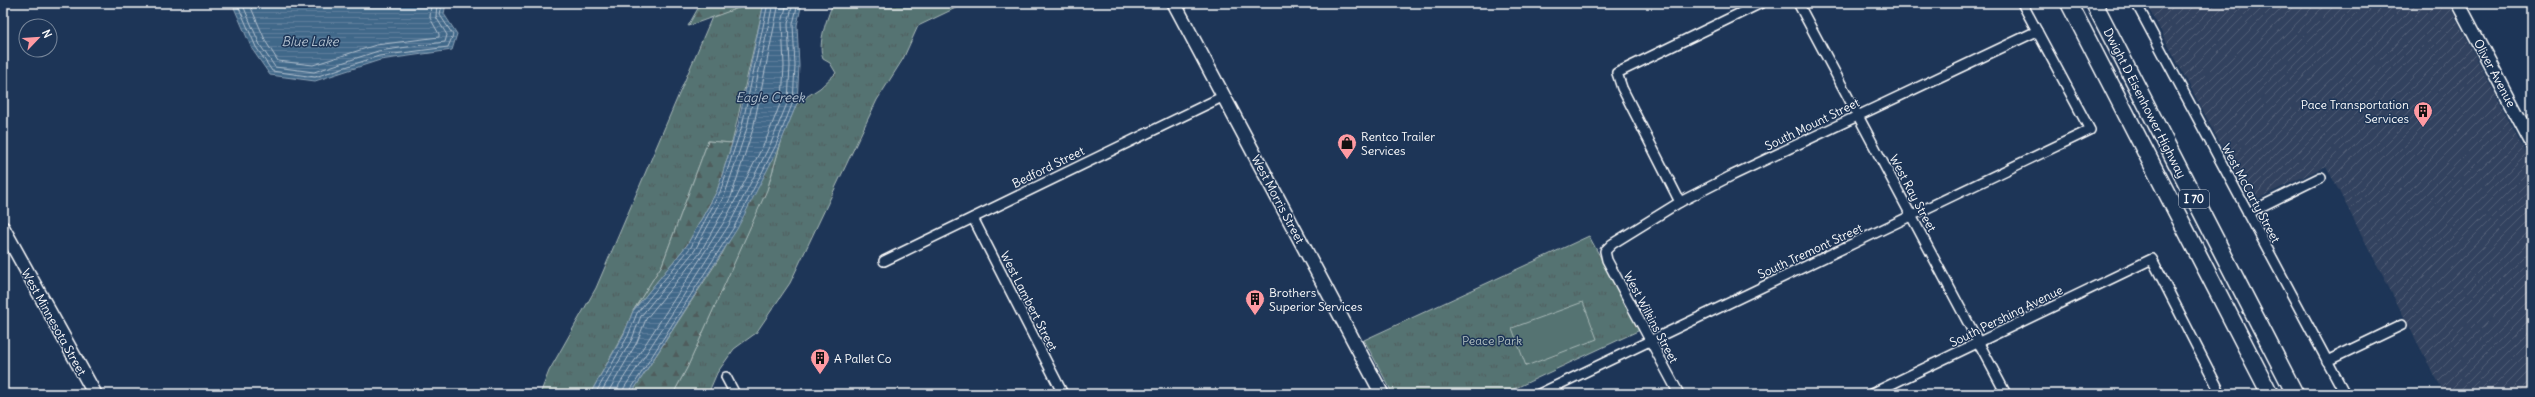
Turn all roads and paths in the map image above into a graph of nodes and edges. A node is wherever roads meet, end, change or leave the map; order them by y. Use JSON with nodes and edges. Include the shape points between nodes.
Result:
{"nodes":[{"id":1,"x":1174,"y":3,"type":"edge"},
{"id":2,"x":1761,"y":3,"type":"edge"},
{"id":3,"x":1798,"y":3,"type":"edge"},
{"id":4,"x":2022,"y":3,"type":"edge"},
{"id":5,"x":2069,"y":3,"type":"edge"},
{"id":6,"x":2094,"y":3,"type":"edge"},
{"id":7,"x":2136,"y":3,"type":"edge"},
{"id":8,"x":2458,"y":3,"type":"edge"},
{"id":9,"x":2037,"y":30,"type":"junction"},
{"id":10,"x":1224,"y":96,"type":"junction"},
{"id":11,"x":1858,"y":115,"type":"junction"},
{"id":12,"x":2532,"y":143,"type":"edge"},
{"id":13,"x":2321,"y":177,"type":"dead end"},
{"id":14,"x":1680,"y":202,"type":"junction"},
{"id":15,"x":2248,"y":213,"type":"junction"},
{"id":16,"x":1912,"y":216,"type":"junction"},
{"id":17,"x":973,"y":218,"type":"junction"},
{"id":18,"x":3,"y":228,"type":"edge"},
{"id":19,"x":1605,"y":251,"type":"joint"},
{"id":20,"x":884,"y":261,"type":"dead end"},
{"id":21,"x":2402,"y":325,"type":"dead end"},
{"id":22,"x":1650,"y":341,"type":"junction"},
{"id":23,"x":1978,"y":342,"type":"junction"},
{"id":24,"x":2327,"y":361,"type":"junction"},
{"id":25,"x":726,"y":377,"type":"dead end"},
{"id":26,"x":95,"y":394,"type":"edge"},
{"id":27,"x":735,"y":394,"type":"edge"},
{"id":28,"x":1063,"y":394,"type":"edge"},
{"id":29,"x":1382,"y":394,"type":"edge"},
{"id":30,"x":1539,"y":394,"type":"edge"},
{"id":31,"x":1679,"y":394,"type":"edge"},
{"id":32,"x":1871,"y":394,"type":"edge"},
{"id":33,"x":2006,"y":394,"type":"edge"},
{"id":34,"x":2221,"y":394,"type":"edge"},
{"id":35,"x":2270,"y":394,"type":"edge"},
{"id":36,"x":2295,"y":394,"type":"edge"},
{"id":37,"x":2345,"y":394,"type":"edge"}],
"edges":[{"from":1,"to":10,"type":"main road","name":"West Morris Street"},
{"from":2,"to":14,"type":"street","via":[[1617,73],[1622,88]]},
{"from":3,"to":11,"type":"street","name":"West Ray Street"},
{"from":4,"to":9,"type":"street"},
{"from":5,"to":35,"type":"highway","name":"Dwight D Eisenhower Highway","number":"I 70"},
{"from":6,"to":36,"type":"highway","name":"Dwight D Eisenhower Highway","number":"I 70"},
{"from":7,"to":15,"type":"street","name":"West McCarty Street"},
{"from":8,"to":12,"type":"main road","name":"Oliver Avenue"},
{"from":9,"to":11,"type":"street","name":"South Mount Street"},
{"from":9,"to":16,"type":"street","name":"South Tremont Street","via":[[2090,130]]},
{"from":10,"to":17,"type":"street","name":"Bedford Street"},
{"from":10,"to":29,"type":"main road","name":"West Morris Street"},
{"from":11,"to":14,"type":"street","name":"South Mount Street"},
{"from":11,"to":16,"type":"street","name":"West Ray Street"},
{"from":13,"to":15,"type":"street"},
{"from":14,"to":19,"type":"street","name":"South Mount Street","via":[[1612,244]]},
{"from":15,"to":24,"type":"street","name":"West McCarty Street"},
{"from":16,"to":22,"type":"street","name":"South Tremont Street"},
{"from":16,"to":23,"type":"street","name":"West Ray Street"},
{"from":17,"to":20,"type":"street","name":"Bedford Street"},
{"from":17,"to":28,"type":"street","name":"West Lambert Street"},
{"from":18,"to":26,"type":"main road","name":"West Minnesota Street"},
{"from":19,"to":22,"type":"street","name":"West Wilkins Street","via":[[1607,260]]},
{"from":21,"to":24,"type":"street"},
{"from":22,"to":30,"type":"street","name":"South Tremont Street"},
{"from":22,"to":31,"type":"street","name":"West Wilkins Street"},
{"from":23,"to":32,"type":"street","name":"South Pershing Avenue"},
{"from":23,"to":33,"type":"street","name":"West Ray Street"},
{"from":23,"to":34,"type":"street","name":"South Pershing Avenue","via":[[2152,259]]},
{"from":24,"to":37,"type":"street","name":"West McCarty Street"},
{"from":25,"to":27,"type":"street"}]}
